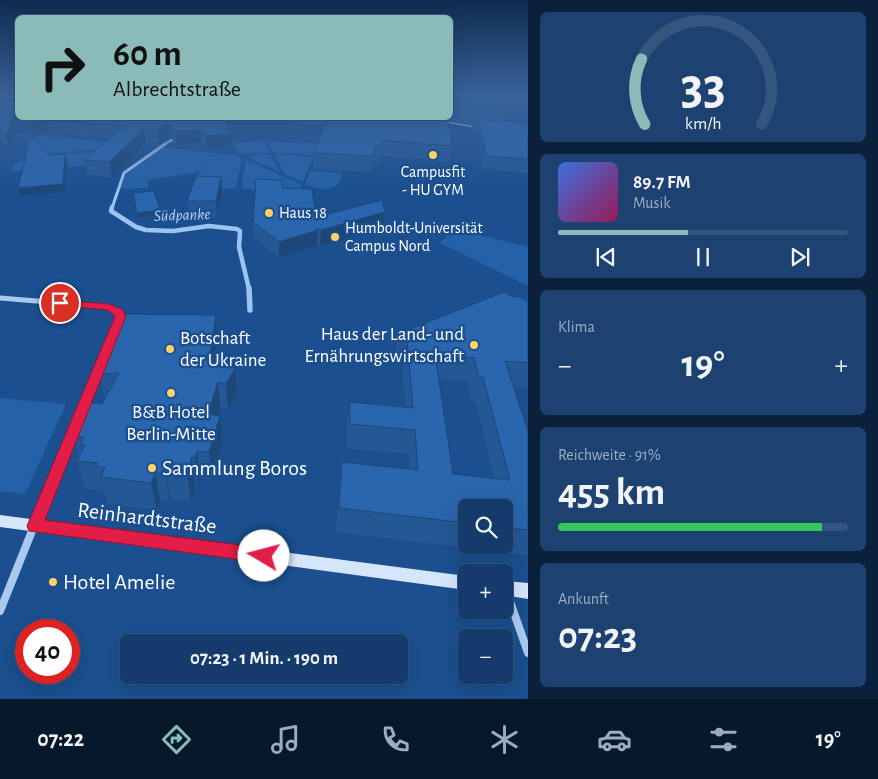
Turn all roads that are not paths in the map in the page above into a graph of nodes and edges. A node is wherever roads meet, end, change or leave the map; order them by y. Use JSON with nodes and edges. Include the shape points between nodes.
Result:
{"nodes":[{"id":1,"x":479,"y":128,"type":"edge"},
{"id":2,"x":490,"y":129,"type":"edge"},
{"id":3,"x":0,"y":298,"type":"edge"},
{"id":4,"x":0,"y":521,"type":"edge"},
{"id":5,"x":35,"y":526,"type":"junction"},
{"id":6,"x":458,"y":582,"type":"edge"},
{"id":7,"x":513,"y":589,"type":"edge"},
{"id":8,"x":528,"y":591,"type":"edge"},
{"id":9,"x":0,"y":611,"type":"edge"},
{"id":10,"x":513,"y":614,"type":"edge"},
{"id":11,"x":528,"y":653,"type":"edge"}],
"edges":[{"from":1,"to":2,"type":"street"},
{"from":3,"to":5,"type":"street","via":[[109,307],[118,311],[120,316]]},
{"from":4,"to":5,"type":"street","name":"Reinhardtstraße"},
{"from":5,"to":6,"type":"street","name":"Reinhardtstraße"},
{"from":5,"to":9,"type":"street"},
{"from":7,"to":8,"type":"street"},
{"from":10,"to":11,"type":"street"}]}
